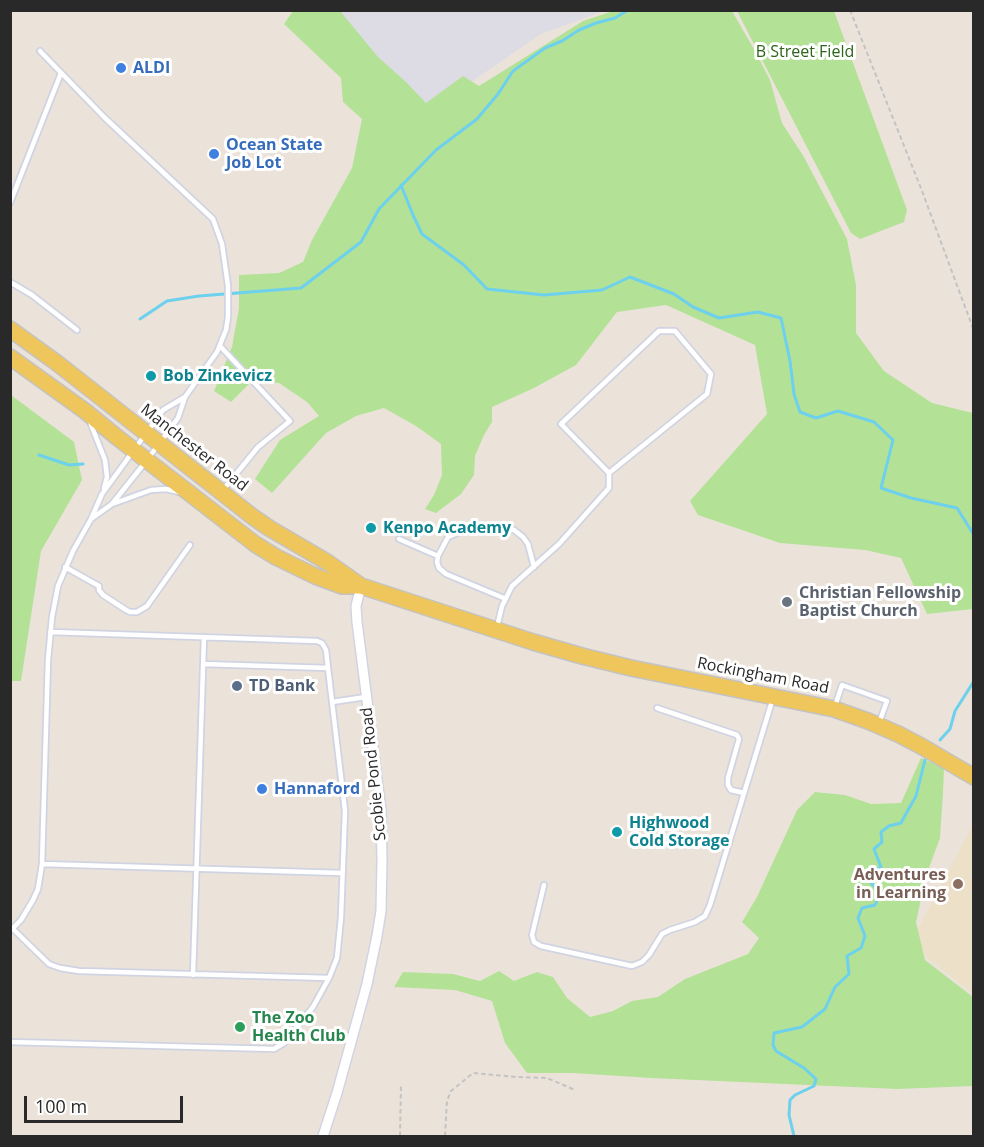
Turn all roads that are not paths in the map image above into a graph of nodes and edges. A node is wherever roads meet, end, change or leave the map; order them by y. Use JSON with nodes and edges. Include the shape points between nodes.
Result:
{"nodes":[{"id":1,"x":40,"y":51,"type":"dead end"},
{"id":2,"x":61,"y":73,"type":"junction"},
{"id":3,"x":10,"y":203,"type":"edge"},
{"id":4,"x":10,"y":282,"type":"edge"},
{"id":5,"x":10,"y":329,"type":"edge"},
{"id":6,"x":77,"y":330,"type":"dead end"},
{"id":7,"x":220,"y":346,"type":"junction"},
{"id":8,"x":10,"y":357,"type":"edge"},
{"id":9,"x":184,"y":397,"type":"junction"},
{"id":10,"x":85,"y":411,"type":"junction"},
{"id":11,"x":146,"y":433,"type":"junction"},
{"id":12,"x":159,"y":443,"type":"junction"},
{"id":13,"x":134,"y":450,"type":"junction"},
{"id":14,"x":147,"y":460,"type":"junction"},
{"id":15,"x":609,"y":473,"type":"junction"},
{"id":16,"x":222,"y":492,"type":"junction"},
{"id":17,"x":102,"y":494,"type":"junction"},
{"id":18,"x":196,"y":498,"type":"junction"},
{"id":19,"x":112,"y":504,"type":"junction"},
{"id":20,"x":91,"y":519,"type":"junction"},
{"id":21,"x":399,"y":539,"type":"dead end"},
{"id":22,"x":190,"y":545,"type":"dead end"},
{"id":23,"x":438,"y":556,"type":"junction"},
{"id":24,"x":65,"y":567,"type":"junction"},
{"id":25,"x":534,"y":567,"type":"junction"},
{"id":26,"x":361,"y":586,"type":"junction"},
{"id":27,"x":506,"y":598,"type":"junction"},
{"id":28,"x":496,"y":630,"type":"junction"},
{"id":29,"x":50,"y":632,"type":"junction"},
{"id":30,"x":204,"y":637,"type":"junction"},
{"id":31,"x":533,"y":642,"type":"joint"},
{"id":32,"x":203,"y":664,"type":"junction"},
{"id":33,"x":328,"y":668,"type":"junction"},
{"id":34,"x":773,"y":696,"type":"junction"},
{"id":35,"x":366,"y":697,"type":"junction"},
{"id":36,"x":332,"y":702,"type":"junction"},
{"id":37,"x":657,"y":708,"type":"dead end"},
{"id":38,"x":834,"y":709,"type":"junction"},
{"id":39,"x":878,"y":726,"type":"junction"},
{"id":40,"x":974,"y":777,"type":"edge"},
{"id":41,"x":744,"y":793,"type":"junction"},
{"id":42,"x":42,"y":864,"type":"junction"},
{"id":43,"x":196,"y":869,"type":"junction"},
{"id":44,"x":342,"y":873,"type":"junction"},
{"id":45,"x":544,"y":885,"type":"dead end"},
{"id":46,"x":12,"y":930,"type":"edge"},
{"id":47,"x":193,"y":975,"type":"junction"},
{"id":48,"x":329,"y":978,"type":"junction"},
{"id":49,"x":10,"y":1042,"type":"edge"},
{"id":50,"x":323,"y":1137,"type":"edge"}],
"edges":[{"from":1,"to":2,"type":"lane"},
{"from":2,"to":3,"type":"lane"},
{"from":2,"to":7,"type":"lane","via":[[213,219],[222,244],[229,303]]},
{"from":4,"to":6,"type":"lane"},
{"from":5,"to":11,"type":"main road","name":"Manchester Road"},
{"from":7,"to":9,"type":"lane"},
{"from":7,"to":16,"type":"lane","via":[[290,421],[258,447]]},
{"from":8,"to":10,"type":"main road","name":"Manchester Road"},
{"from":9,"to":11,"type":"lane","via":[[163,410]]},
{"from":9,"to":12,"type":"lane","via":[[178,418]]},
{"from":10,"to":13,"type":"main road","name":"Manchester Road"},
{"from":10,"to":17,"type":"lane","via":[[105,460],[107,477]]},
{"from":11,"to":12,"type":"main road","name":"Manchester Road"},
{"from":11,"to":13,"type":"lane"},
{"from":12,"to":14,"type":"lane"},
{"from":12,"to":16,"type":"main road","name":"Manchester Road"},
{"from":13,"to":14,"type":"main road","name":"Manchester Road"},
{"from":13,"to":17,"type":"lane"},
{"from":14,"to":18,"type":"main road","name":"Manchester Road"},
{"from":14,"to":19,"type":"lane"},
{"from":15,"to":15,"type":"lane","via":[[707,394],[711,374],[675,331],[658,331],[561,423]]},
{"from":15,"to":25,"type":"lane","via":[[609,488]]},
{"from":16,"to":26,"type":"main road","name":"Manchester Road","via":[[269,528],[327,561]]},
{"from":17,"to":20,"type":"lane"},
{"from":18,"to":19,"type":"lane","via":[[161,489]]},
{"from":18,"to":26,"type":"main road","name":"Manchester Road","via":[[276,557],[342,586]]},
{"from":19,"to":20,"type":"lane"},
{"from":20,"to":24,"type":"lane"},
{"from":21,"to":23,"type":"lane"},
{"from":22,"to":24,"type":"lane","via":[[140,611],[126,610],[103,595],[99,586]]},
{"from":23,"to":25,"type":"lane","via":[[448,537],[476,527],[501,526],[523,537]]},
{"from":23,"to":27,"type":"lane","via":[[439,568],[446,574]]},
{"from":24,"to":29,"type":"lane"},
{"from":25,"to":27,"type":"lane","via":[[512,586]]},
{"from":26,"to":28,"type":"main road","name":"Manchester Road"},
{"from":26,"to":35,"type":"street","name":"Scobie Pond Road","via":[[356,606]]},
{"from":27,"to":28,"type":"lane"},
{"from":28,"to":31,"type":"main road","name":"Manchester Road"},
{"from":29,"to":30,"type":"lane"},
{"from":29,"to":42,"type":"lane"},
{"from":30,"to":32,"type":"lane"},
{"from":30,"to":33,"type":"lane","via":[[317,641],[324,646]]},
{"from":31,"to":34,"type":"main road","name":"Rockingham Road","via":[[631,668]]},
{"from":32,"to":33,"type":"lane"},
{"from":32,"to":43,"type":"lane"},
{"from":33,"to":36,"type":"lane"},
{"from":34,"to":38,"type":"main road","name":"Rockingham Road"},
{"from":34,"to":41,"type":"lane"},
{"from":35,"to":36,"type":"lane"},
{"from":35,"to":50,"type":"street","name":"Scobie Pond Road","via":[[381,810],[381,911],[367,984]]},
{"from":36,"to":44,"type":"lane","via":[[345,811]]},
{"from":37,"to":41,"type":"lane","via":[[736,735],[739,739],[728,785],[731,790]]},
{"from":38,"to":39,"type":"main road","name":"Rockingham Road"},
{"from":38,"to":39,"type":"lane","via":[[842,685],[887,701]]},
{"from":39,"to":40,"type":"main road","name":"Rockingham Road"},
{"from":41,"to":45,"type":"lane","via":[[705,916],[662,934],[642,962],[632,966],[534,942],[532,935]]},
{"from":42,"to":43,"type":"lane"},
{"from":42,"to":46,"type":"lane","via":[[38,888],[28,911]]},
{"from":43,"to":44,"type":"lane"},
{"from":43,"to":47,"type":"lane"},
{"from":44,"to":48,"type":"lane","via":[[337,958]]},
{"from":46,"to":47,"type":"lane","via":[[49,964],[60,968]]},
{"from":47,"to":48,"type":"lane"},
{"from":48,"to":49,"type":"lane","via":[[313,1007],[284,1043],[274,1049]]}]}
